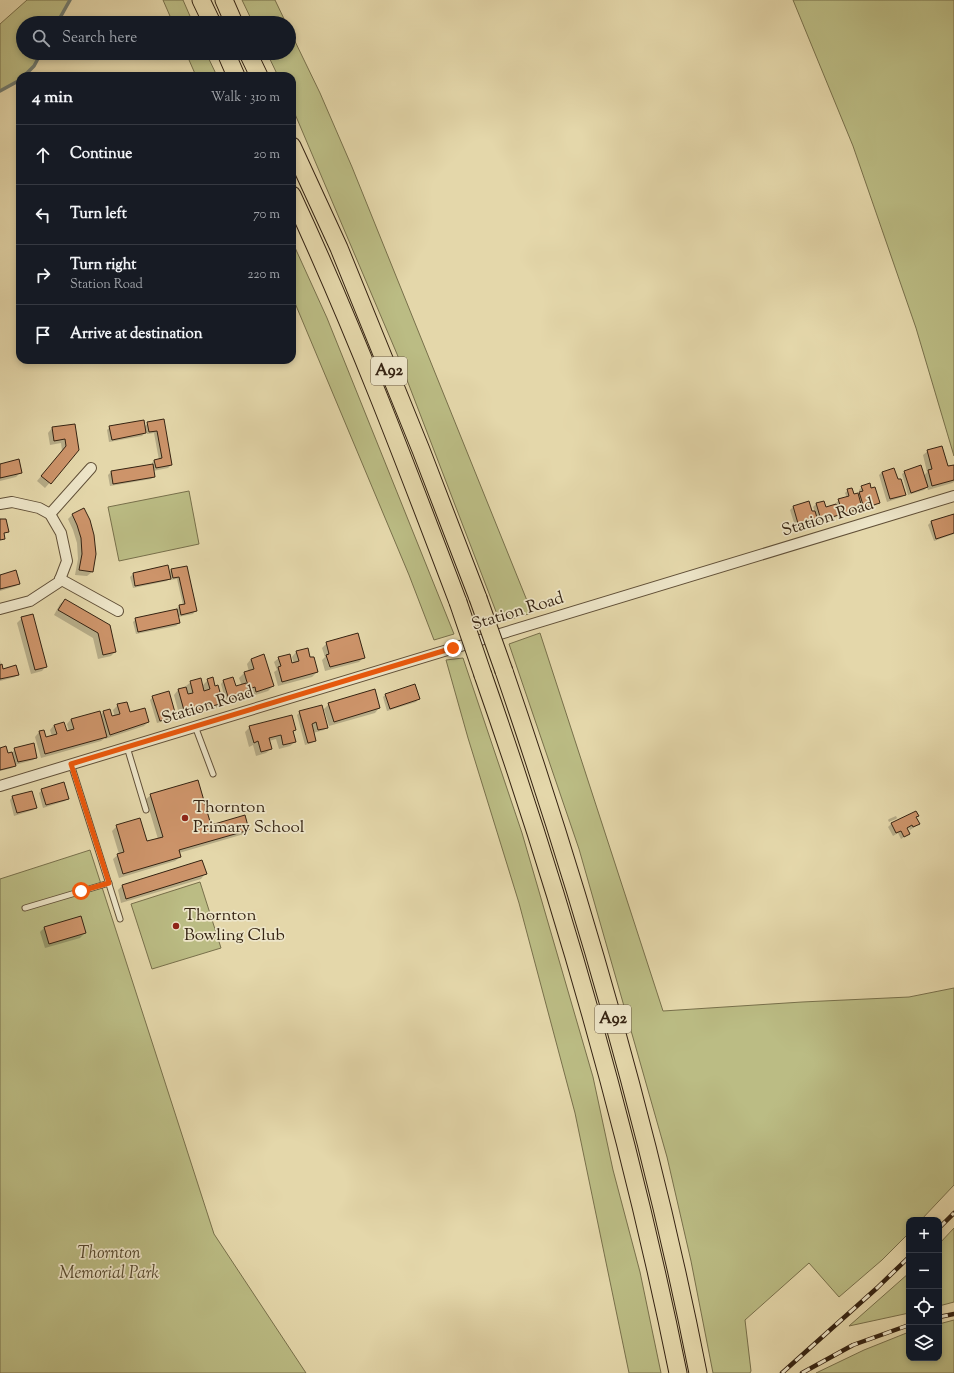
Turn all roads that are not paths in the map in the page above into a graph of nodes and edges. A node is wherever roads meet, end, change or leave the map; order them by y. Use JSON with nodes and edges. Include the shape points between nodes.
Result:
{"nodes":[{"id":1,"x":201,"y":0,"type":"edge"},
{"id":2,"x":224,"y":0,"type":"edge"},
{"id":3,"x":209,"y":16,"type":"edge"},
{"id":4,"x":231,"y":16,"type":"edge"},
{"id":5,"x":229,"y":60,"type":"edge"},
{"id":6,"x":251,"y":60,"type":"edge"},
{"id":7,"x":234,"y":72,"type":"edge"},
{"id":8,"x":257,"y":72,"type":"edge"},
{"id":9,"x":296,"y":154,"type":"edge"},
{"id":10,"x":296,"y":204,"type":"edge"},
{"id":11,"x":91,"y":468,"type":"dead end"},
{"id":12,"x":954,"y":496,"type":"edge"},
{"id":13,"x":0,"y":504,"type":"edge"},
{"id":14,"x":50,"y":514,"type":"junction"},
{"id":15,"x":60,"y":579,"type":"junction"},
{"id":16,"x":0,"y":609,"type":"edge"},
{"id":17,"x":118,"y":610,"type":"dead end"},
{"id":18,"x":195,"y":726,"type":"junction"},
{"id":19,"x":127,"y":747,"type":"junction"},
{"id":20,"x":71,"y":764,"type":"junction"},
{"id":21,"x":212,"y":774,"type":"dead end"},
{"id":22,"x":0,"y":786,"type":"edge"},
{"id":23,"x":146,"y":810,"type":"dead end"},
{"id":24,"x":109,"y":883,"type":"junction"},
{"id":25,"x":25,"y":908,"type":"dead end"},
{"id":26,"x":120,"y":918,"type":"dead end"},
{"id":27,"x":678,"y":1373,"type":"edge"},
{"id":28,"x":698,"y":1373,"type":"edge"}],
"edges":[{"from":1,"to":3,"type":"highway"},
{"from":2,"to":4,"type":"highway"},
{"from":5,"to":7,"type":"highway"},
{"from":6,"to":8,"type":"highway"},
{"from":9,"to":28,"type":"highway","number":"A92","bridge":true,"via":[[340,248],[421,450],[478,598],[540,777],[607,996],[662,1208]]},
{"from":10,"to":27,"type":"highway","number":"A92","bridge":true,"via":[[323,261],[402,453],[458,602],[511,755],[584,990],[657,1270]]},
{"from":11,"to":14,"type":"street"},
{"from":12,"to":18,"type":"street","name":"Station Road"},
{"from":13,"to":14,"type":"street","via":[[12,502],[39,508]]},
{"from":14,"to":15,"type":"street","via":[[61,533],[67,561]]},
{"from":15,"to":16,"type":"street","via":[[30,601]]},
{"from":15,"to":17,"type":"street"},
{"from":18,"to":19,"type":"street","name":"Station Road"},
{"from":18,"to":21,"type":"lane"},
{"from":19,"to":20,"type":"street","name":"Station Road"},
{"from":19,"to":23,"type":"lane"},
{"from":20,"to":22,"type":"street","name":"Station Road"},
{"from":20,"to":24,"type":"lane"},
{"from":24,"to":25,"type":"lane"},
{"from":24,"to":26,"type":"lane"}]}
